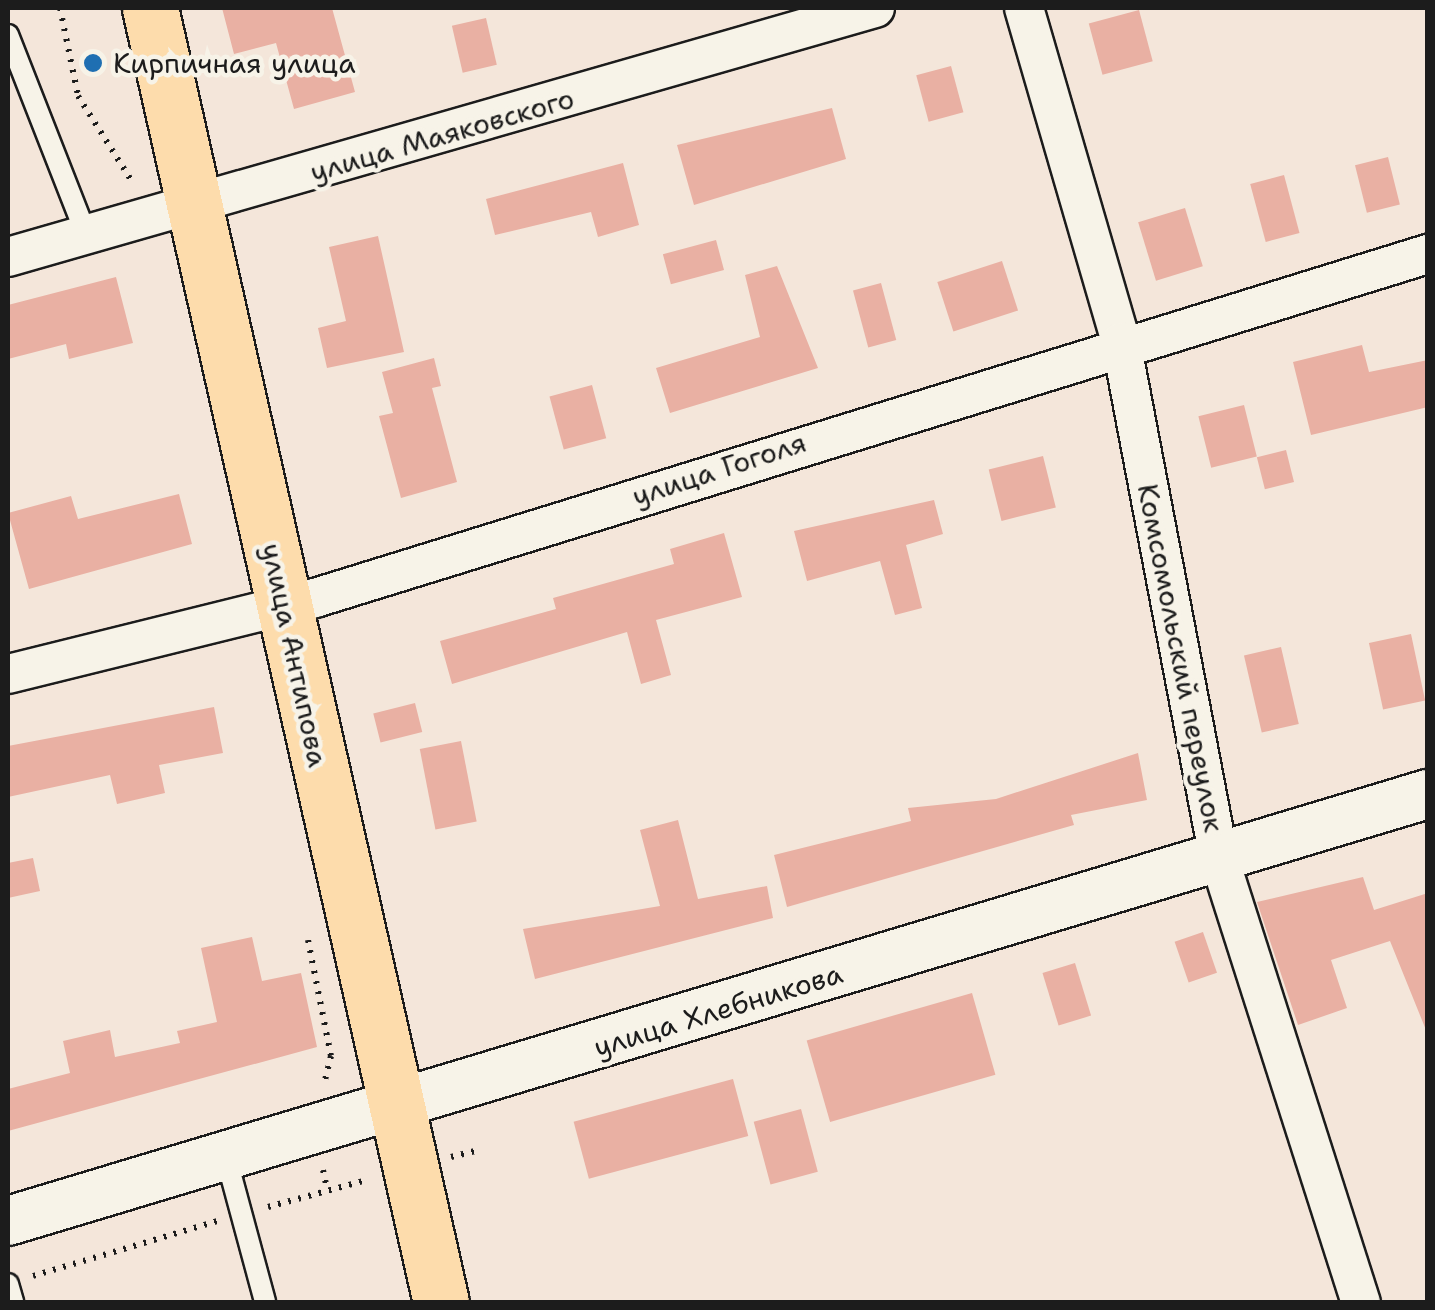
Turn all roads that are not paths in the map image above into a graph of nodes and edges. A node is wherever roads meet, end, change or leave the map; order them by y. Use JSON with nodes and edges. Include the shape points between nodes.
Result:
{"nodes":[{"id":1,"x":150,"y":8,"type":"edge"},
{"id":2,"x":875,"y":8,"type":"edge"},
{"id":3,"x":1024,"y":8,"type":"edge"},
{"id":4,"x":8,"y":34,"type":"edge"},
{"id":5,"x":196,"y":207,"type":"junction"},
{"id":6,"x":86,"y":234,"type":"junction"},
{"id":7,"x":1428,"y":254,"type":"edge"},
{"id":8,"x":8,"y":256,"type":"edge"},
{"id":9,"x":1121,"y":342,"type":"junction"},
{"id":10,"x":284,"y":605,"type":"junction"},
{"id":11,"x":8,"y":674,"type":"edge"},
{"id":12,"x":1428,"y":794,"type":"edge"},
{"id":13,"x":1218,"y":858,"type":"junction"},
{"id":14,"x":395,"y":1110,"type":"junction"},
{"id":15,"x":226,"y":1157,"type":"junction"},
{"id":16,"x":8,"y":1221,"type":"edge"},
{"id":17,"x":8,"y":1284,"type":"edge"},
{"id":18,"x":13,"y":1302,"type":"edge"},
{"id":19,"x":265,"y":1302,"type":"edge"},
{"id":20,"x":442,"y":1302,"type":"edge"},
{"id":21,"x":1361,"y":1302,"type":"edge"}],
"edges":[{"from":1,"to":5,"type":"main road","name":"улица Антипова"},
{"from":2,"to":5,"type":"street","name":"улица Маяковского"},
{"from":3,"to":9,"type":"street","name":"Комсомольский переулок"},
{"from":4,"to":6,"type":"lane"},
{"from":5,"to":6,"type":"street","name":"улица Маяковского"},
{"from":5,"to":10,"type":"main road","name":"улица Антипова"},
{"from":6,"to":8,"type":"street","name":"улица Маяковского"},
{"from":7,"to":9,"type":"street","name":"улица Гоголя"},
{"from":9,"to":10,"type":"street","name":"улица Гоголя"},
{"from":9,"to":13,"type":"street","name":"Комсомольский переулок"},
{"from":10,"to":11,"type":"street","name":"улица Гоголя"},
{"from":10,"to":14,"type":"main road","name":"улица Антипова"},
{"from":12,"to":13,"type":"street","name":"улица Хлебникова"},
{"from":13,"to":14,"type":"street","name":"улица Хлебникова"},
{"from":13,"to":21,"type":"street","name":"Комсомольский переулок"},
{"from":14,"to":15,"type":"street","name":"улица Хлебникова"},
{"from":14,"to":20,"type":"main road","name":"улица Антипова"},
{"from":15,"to":16,"type":"street","name":"улица Хлебникова"},
{"from":15,"to":19,"type":"lane"},
{"from":17,"to":18,"type":"lane"}]}
